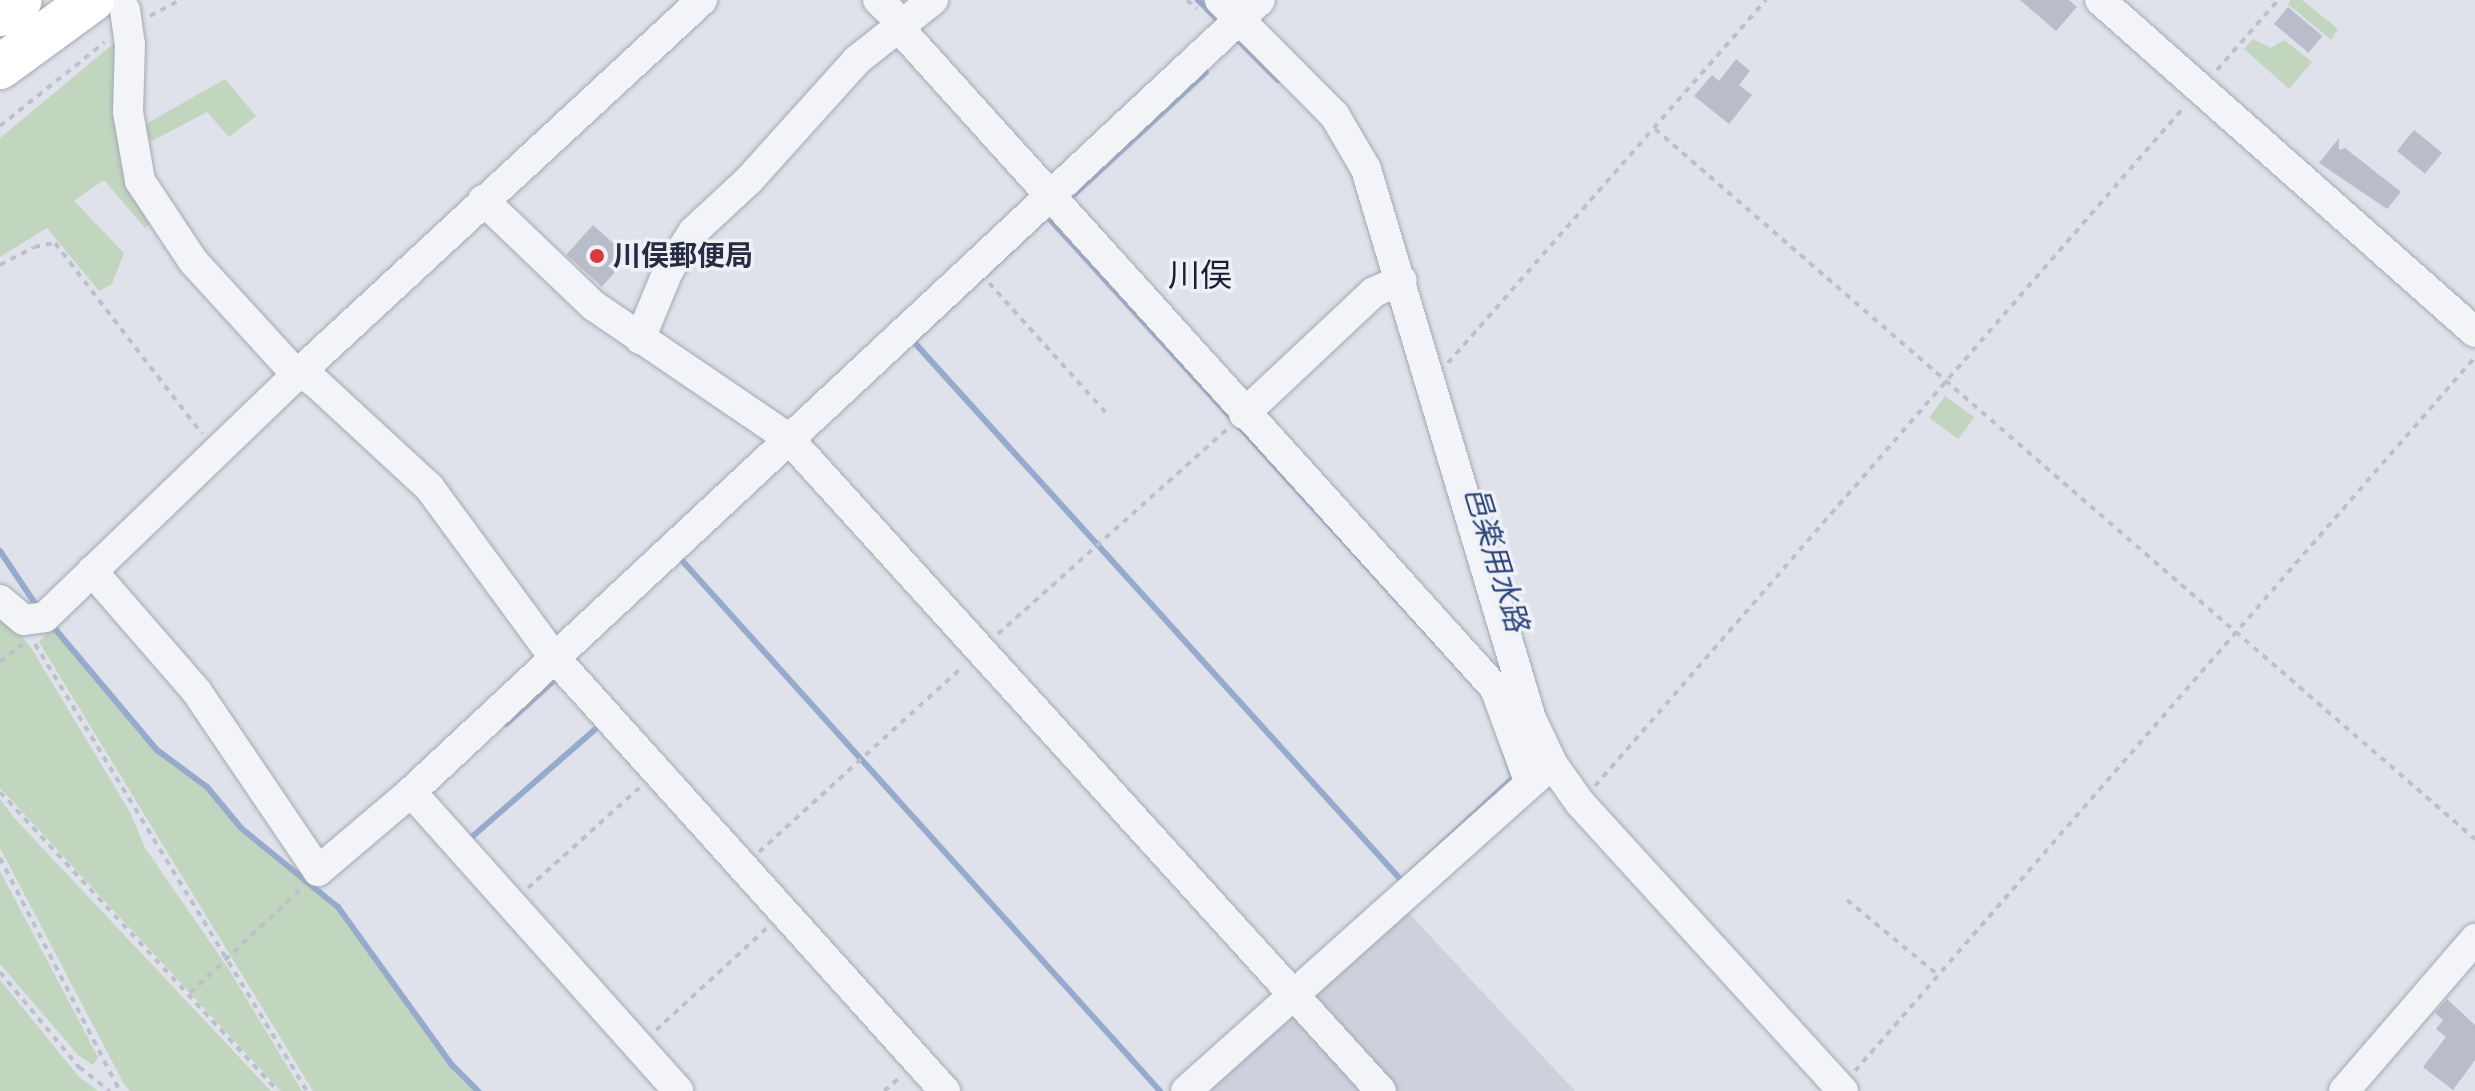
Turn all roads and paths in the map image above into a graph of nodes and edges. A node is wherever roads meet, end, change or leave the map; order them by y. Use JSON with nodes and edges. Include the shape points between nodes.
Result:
{"nodes":[{"id":1,"x":20,"y":0,"type":"edge"},
{"id":2,"x":180,"y":0,"type":"edge"},
{"id":3,"x":702,"y":0,"type":"edge"},
{"id":4,"x":878,"y":0,"type":"edge"},
{"id":5,"x":933,"y":0,"type":"edge"},
{"id":6,"x":1766,"y":0,"type":"edge"},
{"id":7,"x":2100,"y":0,"type":"edge"},
{"id":8,"x":2278,"y":0,"type":"edge"},
{"id":9,"x":1241,"y":7,"type":"edge"},
{"id":10,"x":115,"y":12,"type":"edge"},
{"id":11,"x":0,"y":14,"type":"edge"},
{"id":12,"x":901,"y":26,"type":"junction"},
{"id":13,"x":0,"y":67,"type":"edge"},
{"id":14,"x":2200,"y":89,"type":"junction"},
{"id":15,"x":0,"y":126,"type":"edge"},
{"id":16,"x":1655,"y":129,"type":"junction"},
{"id":17,"x":1049,"y":197,"type":"junction"},
{"id":18,"x":483,"y":200,"type":"junction"},
{"id":19,"x":0,"y":265,"type":"edge"},
{"id":20,"x":974,"y":266,"type":"junction"},
{"id":21,"x":1402,"y":280,"type":"junction"},
{"id":22,"x":2475,"y":332,"type":"edge"},
{"id":23,"x":640,"y":339,"type":"junction"},
{"id":24,"x":2475,"y":357,"type":"edge"},
{"id":25,"x":300,"y":372,"type":"junction"},
{"id":26,"x":1943,"y":382,"type":"junction"},
{"id":27,"x":1430,"y":383,"type":"junction"},
{"id":28,"x":1244,"y":414,"type":"junction"},
{"id":29,"x":1108,"y":415,"type":"dead end"},
{"id":30,"x":788,"y":438,"type":"junction"},
{"id":31,"x":216,"y":452,"type":"junction"},
{"id":32,"x":92,"y":571,"type":"junction"},
{"id":33,"x":0,"y":600,"type":"edge"},
{"id":34,"x":2235,"y":631,"type":"junction"},
{"id":35,"x":553,"y":656,"type":"junction"},
{"id":36,"x":0,"y":662,"type":"edge"},
{"id":37,"x":657,"y":772,"type":"junction"},
{"id":38,"x":1541,"y":773,"type":"junction"},
{"id":39,"x":0,"y":792,"type":"edge"},
{"id":40,"x":411,"y":792,"type":"junction"},
{"id":41,"x":1580,"y":803,"type":"junction"},
{"id":42,"x":2475,"y":839,"type":"edge"},
{"id":43,"x":0,"y":858,"type":"edge"},
{"id":44,"x":311,"y":880,"type":"dead end"},
{"id":45,"x":1847,"y":900,"type":"dead end"},
{"id":46,"x":510,"y":903,"type":"junction"},
{"id":47,"x":784,"y":913,"type":"junction"},
{"id":48,"x":2475,"y":939,"type":"edge"},
{"id":49,"x":229,"y":958,"type":"junction"},
{"id":50,"x":0,"y":972,"type":"edge"},
{"id":51,"x":1938,"y":975,"type":"junction"},
{"id":52,"x":190,"y":993,"type":"junction"},
{"id":53,"x":1293,"y":994,"type":"junction"},
{"id":54,"x":638,"y":1046,"type":"junction"},
{"id":55,"x":1841,"y":1090,"type":"edge"},
{"id":56,"x":110,"y":1091,"type":"edge"},
{"id":57,"x":120,"y":1091,"type":"edge"},
{"id":58,"x":278,"y":1091,"type":"edge"},
{"id":59,"x":307,"y":1091,"type":"edge"},
{"id":60,"x":678,"y":1091,"type":"edge"},
{"id":61,"x":945,"y":1091,"type":"edge"},
{"id":62,"x":1186,"y":1091,"type":"edge"},
{"id":63,"x":1381,"y":1091,"type":"edge"},
{"id":64,"x":2344,"y":1091,"type":"edge"}],
"edges":[{"from":1,"to":11,"type":"highway"},
{"from":2,"to":10,"type":"path"},
{"from":3,"to":18,"type":"street"},
{"from":4,"to":12,"type":"street"},
{"from":5,"to":12,"type":"street"},
{"from":6,"to":16,"type":"path"},
{"from":7,"to":14,"type":"street"},
{"from":8,"to":14,"type":"path"},
{"from":9,"to":17,"type":"street"},
{"from":9,"to":21,"type":"street","via":[[1335,116],[1366,169]]},
{"from":10,"to":13,"type":"highway"},
{"from":10,"to":15,"type":"path"},
{"from":10,"to":25,"type":"street","via":[[140,181],[193,261]]},
{"from":12,"to":17,"type":"street"},
{"from":12,"to":23,"type":"street","via":[[857,60],[749,180],[693,232],[668,271]]},
{"from":14,"to":22,"type":"street"},
{"from":14,"to":26,"type":"path"},
{"from":16,"to":26,"type":"path"},
{"from":16,"to":27,"type":"path"},
{"from":17,"to":20,"type":"street"},
{"from":17,"to":28,"type":"street"},
{"from":18,"to":23,"type":"street","via":[[594,306]]},
{"from":18,"to":25,"type":"street"},
{"from":19,"to":31,"type":"path","via":[[34,247],[55,243]]},
{"from":20,"to":29,"type":"path"},
{"from":20,"to":30,"type":"street"},
{"from":21,"to":27,"type":"street"},
{"from":21,"to":28,"type":"street","via":[[1374,292]]},
{"from":23,"to":30,"type":"street"},
{"from":24,"to":34,"type":"path"},
{"from":25,"to":31,"type":"street"},
{"from":25,"to":35,"type":"street","via":[[429,487]]},
{"from":26,"to":34,"type":"path"},
{"from":26,"to":41,"type":"path"},
{"from":27,"to":38,"type":"street","via":[[1531,719]]},
{"from":28,"to":38,"type":"street","via":[[1495,688]]},
{"from":30,"to":35,"type":"street"},
{"from":30,"to":53,"type":"street"},
{"from":31,"to":32,"type":"street"},
{"from":32,"to":33,"type":"street","via":[[45,617],[24,620]]},
{"from":32,"to":40,"type":"street","via":[[197,692],[318,871]]},
{"from":34,"to":42,"type":"path"},
{"from":34,"to":51,"type":"path"},
{"from":35,"to":37,"type":"street"},
{"from":35,"to":40,"type":"street"},
{"from":36,"to":49,"type":"path","via":[[31,638]]},
{"from":37,"to":46,"type":"path"},
{"from":37,"to":47,"type":"street"},
{"from":38,"to":41,"type":"street"},
{"from":38,"to":53,"type":"street"},
{"from":39,"to":52,"type":"path"},
{"from":40,"to":46,"type":"street"},
{"from":41,"to":55,"type":"street"},
{"from":43,"to":57,"type":"path"},
{"from":44,"to":49,"type":"path"},
{"from":45,"to":51,"type":"path"},
{"from":46,"to":54,"type":"street"},
{"from":47,"to":54,"type":"path"},
{"from":47,"to":61,"type":"street"},
{"from":48,"to":64,"type":"street"},
{"from":49,"to":52,"type":"path"},
{"from":49,"to":59,"type":"path"},
{"from":50,"to":56,"type":"path","via":[[79,1067]]},
{"from":51,"to":55,"type":"path"},
{"from":52,"to":58,"type":"path"},
{"from":53,"to":62,"type":"street"},
{"from":53,"to":63,"type":"street"},
{"from":54,"to":60,"type":"street"}]}
